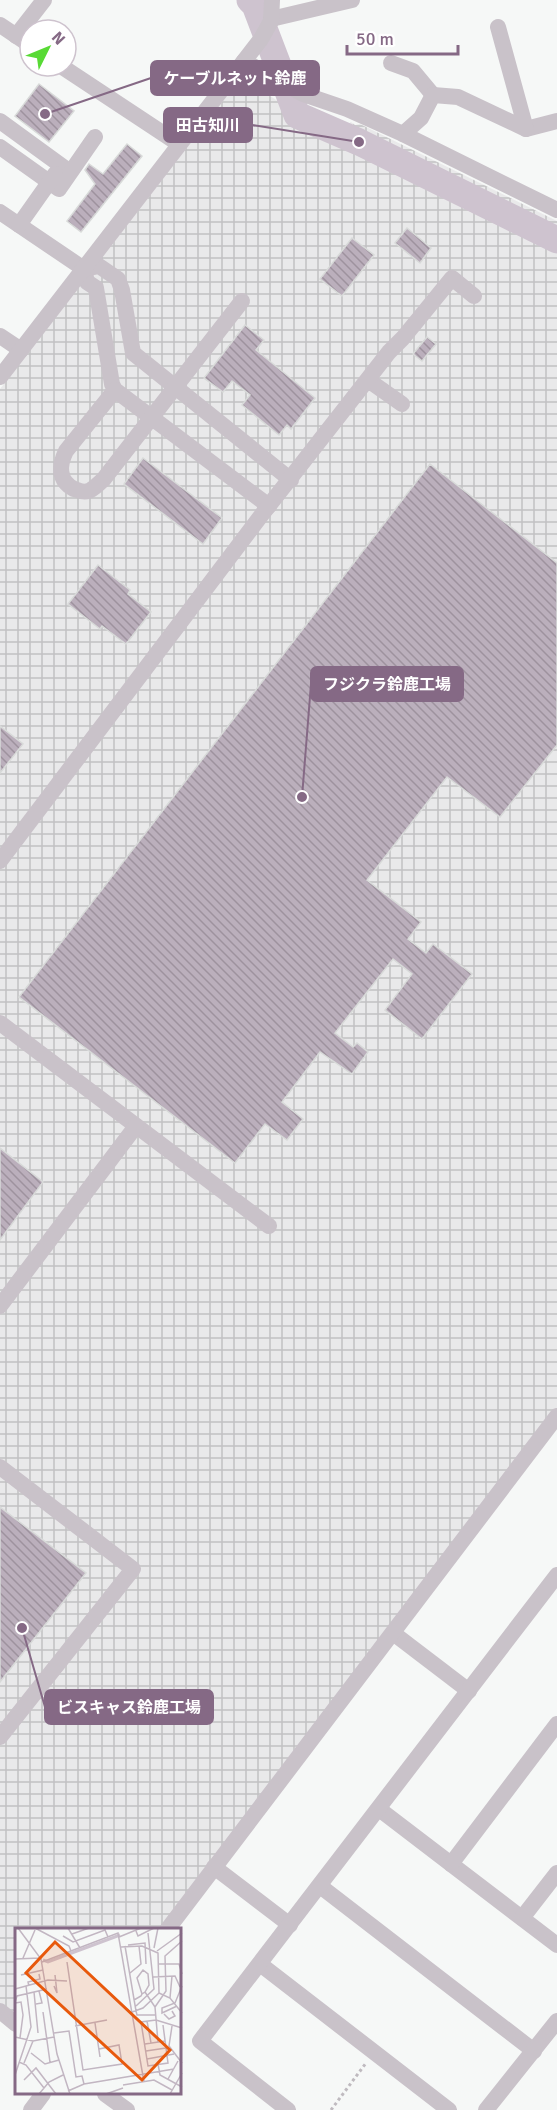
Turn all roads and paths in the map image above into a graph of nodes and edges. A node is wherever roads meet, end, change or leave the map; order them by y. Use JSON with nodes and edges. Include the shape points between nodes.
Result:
{"nodes":[{"id":1,"x":44,"y":0,"type":"edge"},
{"id":2,"x":352,"y":0,"type":"edge"},
{"id":3,"x":272,"y":1,"type":"edge"},
{"id":4,"x":35,"y":18,"type":"edge"},
{"id":5,"x":271,"y":20,"type":"junction"},
{"id":6,"x":0,"y":25,"type":"edge"},
{"id":7,"x":498,"y":27,"type":"dead end"},
{"id":8,"x":18,"y":38,"type":"edge"},
{"id":9,"x":244,"y":61,"type":"junction"},
{"id":10,"x":391,"y":63,"type":"dead end"},
{"id":11,"x":78,"y":77,"type":"edge"},
{"id":12,"x":433,"y":95,"type":"junction"},
{"id":13,"x":0,"y":121,"type":"edge"},
{"id":14,"x":557,"y":121,"type":"edge"},
{"id":15,"x":526,"y":129,"type":"junction"},
{"id":16,"x":403,"y":134,"type":"junction"},
{"id":17,"x":95,"y":137,"type":"dead end"},
{"id":18,"x":179,"y":144,"type":"junction"},
{"id":19,"x":0,"y":147,"type":"edge"},
{"id":20,"x":66,"y":169,"type":"junction"},
{"id":21,"x":50,"y":182,"type":"junction"},
{"id":22,"x":557,"y":210,"type":"edge"},
{"id":23,"x":0,"y":212,"type":"edge"},
{"id":24,"x":19,"y":225,"type":"junction"},
{"id":25,"x":84,"y":269,"type":"junction"},
{"id":26,"x":474,"y":296,"type":"dead end"},
{"id":27,"x":242,"y":301,"type":"dead end"},
{"id":28,"x":0,"y":336,"type":"edge"},
{"id":29,"x":21,"y":350,"type":"junction"},
{"id":30,"x":0,"y":377,"type":"edge"},
{"id":31,"x":368,"y":380,"type":"junction"},
{"id":32,"x":174,"y":387,"type":"junction"},
{"id":33,"x":115,"y":390,"type":"junction"},
{"id":34,"x":402,"y":404,"type":"dead end"},
{"id":35,"x":152,"y":418,"type":"junction"},
{"id":36,"x":291,"y":480,"type":"junction"},
{"id":37,"x":269,"y":506,"type":"junction"},
{"id":38,"x":0,"y":861,"type":"edge"},
{"id":39,"x":0,"y":1023,"type":"edge"},
{"id":40,"x":136,"y":1126,"type":"junction"},
{"id":41,"x":269,"y":1226,"type":"dead end"},
{"id":42,"x":0,"y":1306,"type":"edge"},
{"id":43,"x":557,"y":1416,"type":"edge"},
{"id":44,"x":0,"y":1467,"type":"edge"},
{"id":45,"x":557,"y":1575,"type":"edge"},
{"id":46,"x":393,"y":1633,"type":"junction"},
{"id":47,"x":469,"y":1691,"type":"junction"},
{"id":48,"x":557,"y":1724,"type":"edge"},
{"id":49,"x":0,"y":1737,"type":"edge"},
{"id":50,"x":379,"y":1809,"type":"junction"},
{"id":51,"x":451,"y":1864,"type":"junction"},
{"id":52,"x":214,"y":1868,"type":"junction"},
{"id":53,"x":557,"y":1873,"type":"edge"},
{"id":54,"x":320,"y":1886,"type":"junction"},
{"id":55,"x":522,"y":1918,"type":"junction"},
{"id":56,"x":290,"y":1925,"type":"junction"},
{"id":57,"x":169,"y":1928,"type":"edge"},
{"id":58,"x":557,"y":1945,"type":"edge"},
{"id":59,"x":260,"y":1964,"type":"junction"},
{"id":60,"x":0,"y":2011,"type":"edge"},
{"id":61,"x":557,"y":2021,"type":"edge"},
{"id":62,"x":15,"y":2023,"type":"edge"},
{"id":63,"x":534,"y":2051,"type":"junction"},
{"id":64,"x":374,"y":2052,"type":"junction"},
{"id":65,"x":42,"y":2095,"type":"edge"},
{"id":66,"x":106,"y":2095,"type":"edge"},
{"id":67,"x":31,"y":2110,"type":"edge"},
{"id":68,"x":127,"y":2110,"type":"edge"},
{"id":69,"x":288,"y":2110,"type":"edge"},
{"id":70,"x":331,"y":2110,"type":"edge"},
{"id":71,"x":449,"y":2110,"type":"edge"},
{"id":72,"x":486,"y":2110,"type":"edge"}],
"edges":[{"from":1,"to":4,"type":"street"},
{"from":2,"to":5,"type":"street"},
{"from":3,"to":5,"type":"street"},
{"from":5,"to":9,"type":"street"},
{"from":6,"to":8,"type":"street"},
{"from":7,"to":15,"type":"street"},
{"from":9,"to":16,"type":"street","via":[[303,94]]},
{"from":9,"to":18,"type":"street"},
{"from":10,"to":12,"type":"street","via":[[413,71]]},
{"from":11,"to":18,"type":"street"},
{"from":12,"to":15,"type":"street","via":[[458,97]]},
{"from":12,"to":16,"type":"street","via":[[421,118]]},
{"from":13,"to":20,"type":"street"},
{"from":14,"to":15,"type":"street"},
{"from":16,"to":22,"type":"street"},
{"from":17,"to":20,"type":"street"},
{"from":18,"to":25,"type":"street"},
{"from":19,"to":21,"type":"street"},
{"from":20,"to":21,"type":"street"},
{"from":21,"to":24,"type":"street"},
{"from":23,"to":24,"type":"street"},
{"from":24,"to":25,"type":"street"},
{"from":25,"to":29,"type":"street"},
{"from":25,"to":32,"type":"street","via":[[99,266],[118,279],[133,353]]},
{"from":25,"to":33,"type":"street","via":[[87,282],[96,288]]},
{"from":26,"to":31,"type":"street","via":[[452,278]]},
{"from":27,"to":32,"type":"street"},
{"from":28,"to":29,"type":"street"},
{"from":29,"to":30,"type":"street"},
{"from":31,"to":34,"type":"street"},
{"from":31,"to":36,"type":"street"},
{"from":32,"to":35,"type":"street"},
{"from":32,"to":36,"type":"street"},
{"from":33,"to":35,"type":"street"},
{"from":33,"to":35,"type":"street","via":[[66,451],[60,470],[69,486],[79,491],[95,487]]},
{"from":35,"to":37,"type":"street"},
{"from":36,"to":37,"type":"street"},
{"from":37,"to":38,"type":"street"},
{"from":39,"to":40,"type":"street"},
{"from":40,"to":41,"type":"street"},
{"from":40,"to":42,"type":"street"},
{"from":43,"to":46,"type":"street"},
{"from":44,"to":49,"type":"street","via":[[133,1569]]},
{"from":45,"to":47,"type":"street"},
{"from":46,"to":47,"type":"street"},
{"from":46,"to":52,"type":"street"},
{"from":47,"to":50,"type":"street"},
{"from":48,"to":51,"type":"street"},
{"from":50,"to":51,"type":"street"},
{"from":50,"to":54,"type":"street"},
{"from":51,"to":55,"type":"street"},
{"from":52,"to":56,"type":"street"},
{"from":52,"to":57,"type":"street"},
{"from":53,"to":55,"type":"street"},
{"from":54,"to":56,"type":"street"},
{"from":54,"to":63,"type":"street"},
{"from":55,"to":58,"type":"street"},
{"from":56,"to":59,"type":"street"},
{"from":59,"to":64,"type":"street"},
{"from":59,"to":69,"type":"street","via":[[200,2041]]},
{"from":60,"to":62,"type":"street"},
{"from":61,"to":63,"type":"street"},
{"from":63,"to":72,"type":"street"},
{"from":64,"to":70,"type":"path"},
{"from":64,"to":71,"type":"street"},
{"from":65,"to":67,"type":"street"},
{"from":66,"to":68,"type":"street"}]}
